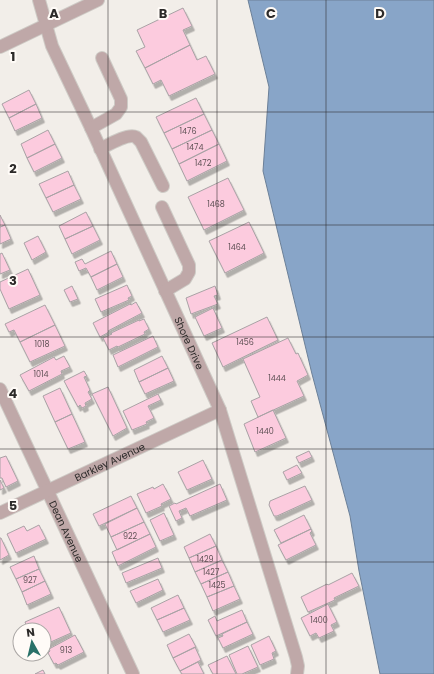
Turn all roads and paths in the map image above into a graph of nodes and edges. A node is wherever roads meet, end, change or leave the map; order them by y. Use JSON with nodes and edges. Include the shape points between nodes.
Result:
{"nodes":[{"id":1,"x":39,"y":0,"type":"edge"},
{"id":2,"x":98,"y":0,"type":"edge"},
{"id":3,"x":46,"y":25,"type":"junction"},
{"id":4,"x":0,"y":47,"type":"edge"},
{"id":5,"x":102,"y":58,"type":"dead end"},
{"id":6,"x":90,"y":128,"type":"junction"},
{"id":7,"x":100,"y":149,"type":"junction"},
{"id":8,"x":162,"y":186,"type":"dead end"},
{"id":9,"x":162,"y":207,"type":"dead end"},
{"id":10,"x":165,"y":291,"type":"junction"},
{"id":11,"x":0,"y":389,"type":"edge"},
{"id":12,"x":220,"y":410,"type":"junction"},
{"id":13,"x":48,"y":491,"type":"junction"},
{"id":14,"x":0,"y":513,"type":"edge"},
{"id":15,"x":133,"y":674,"type":"edge"},
{"id":16,"x":297,"y":674,"type":"edge"}],
"edges":[{"from":1,"to":3,"type":"street","name":"Shore Drive"},
{"from":2,"to":3,"type":"street"},
{"from":3,"to":4,"type":"street"},
{"from":3,"to":6,"type":"street","name":"Shore Drive","via":[[52,46]]},
{"from":5,"to":6,"type":"street","via":[[121,98],[121,107],[116,114]]},
{"from":6,"to":7,"type":"street","name":"Shore Drive"},
{"from":7,"to":8,"type":"street","via":[[126,137],[137,137]]},
{"from":7,"to":10,"type":"street","name":"Shore Drive"},
{"from":9,"to":10,"type":"street","via":[[189,265],[185,279]]},
{"from":10,"to":12,"type":"street","name":"Shore Drive"},
{"from":11,"to":13,"type":"street","name":"Dean Avenue"},
{"from":12,"to":13,"type":"street","name":"Barkley Avenue"},
{"from":12,"to":16,"type":"street","name":"Shore Drive","via":[[296,656]]},
{"from":13,"to":14,"type":"street","name":"Barkley Avenue"},
{"from":13,"to":15,"type":"street","name":"Dean Avenue"}]}
